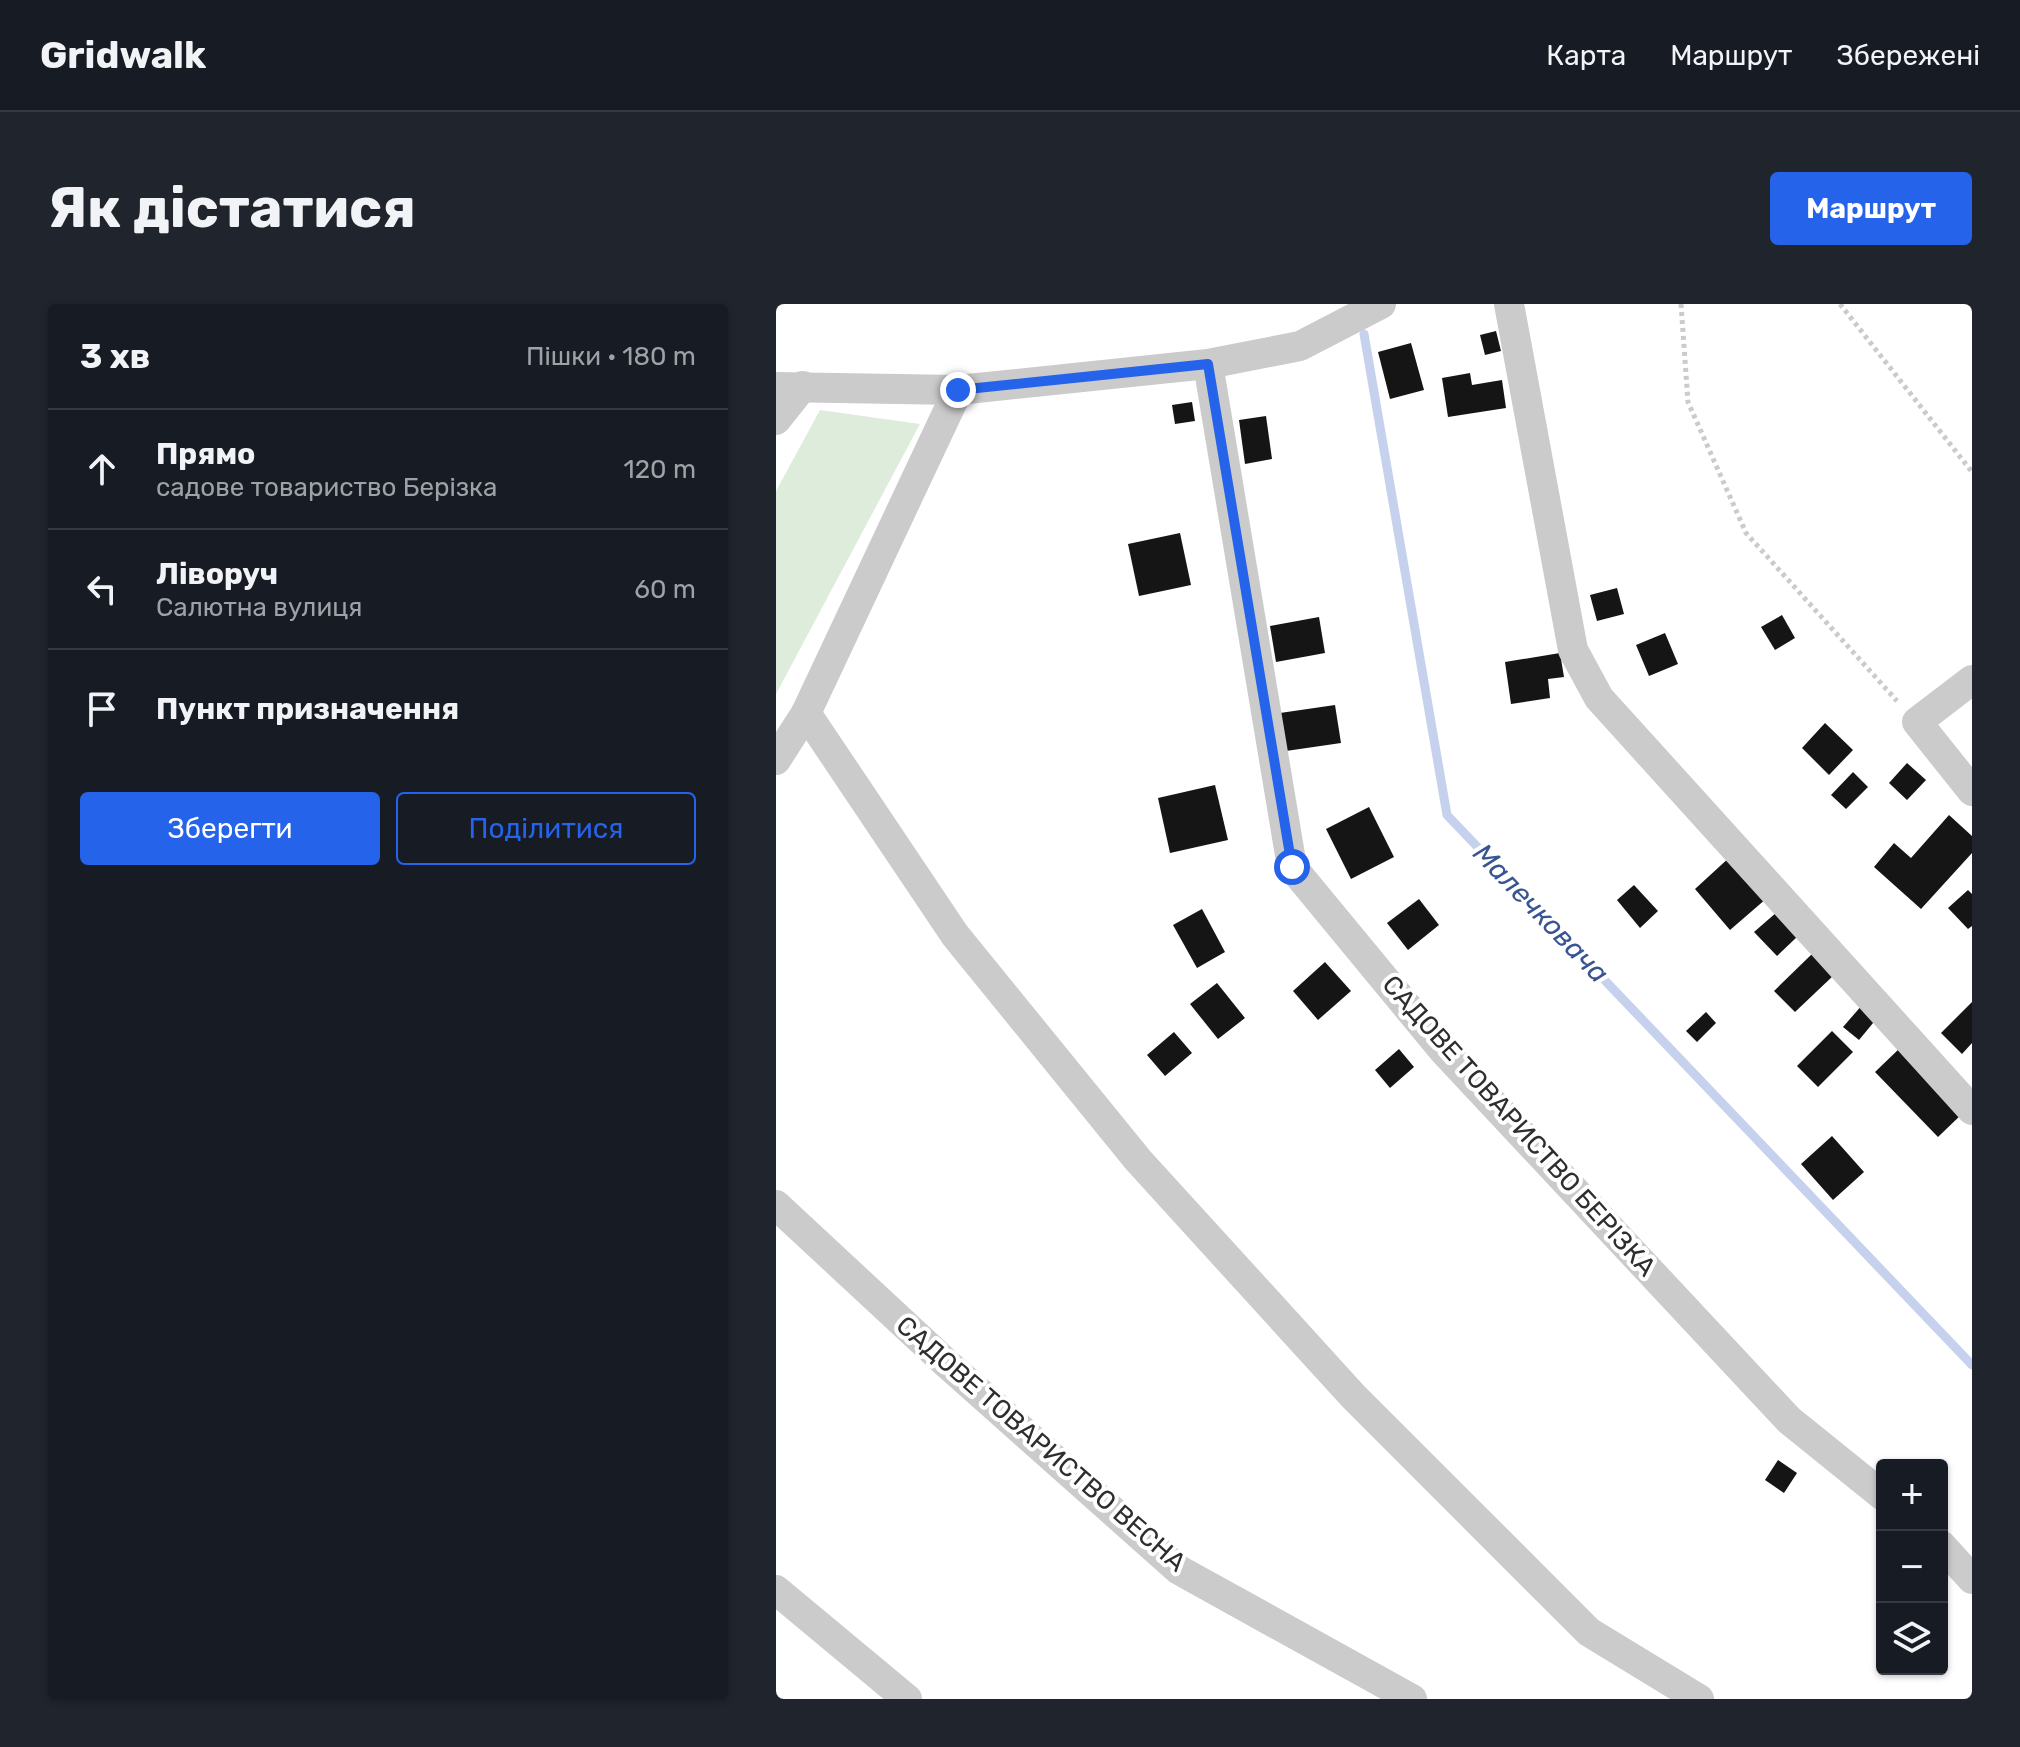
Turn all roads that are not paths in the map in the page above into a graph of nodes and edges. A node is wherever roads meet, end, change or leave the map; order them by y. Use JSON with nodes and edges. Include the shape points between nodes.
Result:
{"nodes":[{"id":1,"x":1381,"y":304,"type":"edge"},
{"id":2,"x":1509,"y":304,"type":"edge"},
{"id":3,"x":1208,"y":364,"type":"junction"},
{"id":4,"x":789,"y":387,"type":"edge"},
{"id":5,"x":958,"y":390,"type":"junction"},
{"id":6,"x":776,"y":420,"type":"edge"},
{"id":7,"x":1972,"y":680,"type":"edge"},
{"id":8,"x":806,"y":713,"type":"junction"},
{"id":9,"x":776,"y":760,"type":"edge"},
{"id":10,"x":1972,"y":791,"type":"edge"},
{"id":11,"x":1972,"y":1110,"type":"edge"},
{"id":12,"x":776,"y":1205,"type":"edge"},
{"id":13,"x":1876,"y":1490,"type":"edge"},
{"id":14,"x":1948,"y":1553,"type":"edge"},
{"id":15,"x":1972,"y":1579,"type":"edge"},
{"id":16,"x":776,"y":1590,"type":"edge"},
{"id":17,"x":907,"y":1699,"type":"edge"},
{"id":18,"x":1412,"y":1699,"type":"edge"},
{"id":19,"x":1699,"y":1699,"type":"edge"}],
"edges":[{"from":1,"to":3,"type":"street","via":[[1300,346]]},
{"from":2,"to":11,"type":"street","via":[[1573,650],[1599,698]]},
{"from":3,"to":5,"type":"street"},
{"from":3,"to":13,"type":"street","name":"САДОВЕ ТОВАРИСТВО БЕРІЗКА","via":[[1292,867],[1443,1050],[1789,1420]]},
{"from":4,"to":5,"type":"street"},
{"from":4,"to":6,"type":"street"},
{"from":5,"to":8,"type":"street"},
{"from":7,"to":10,"type":"street","via":[[1917,722]]},
{"from":8,"to":9,"type":"street"},
{"from":8,"to":19,"type":"street","via":[[955,935],[1138,1160],[1353,1396],[1589,1632]]},
{"from":12,"to":18,"type":"street","name":"САДОВЕ ТОВАРИСТВО ВЕСНА","via":[[1179,1570]]},
{"from":14,"to":15,"type":"street"},
{"from":16,"to":17,"type":"street"}]}
